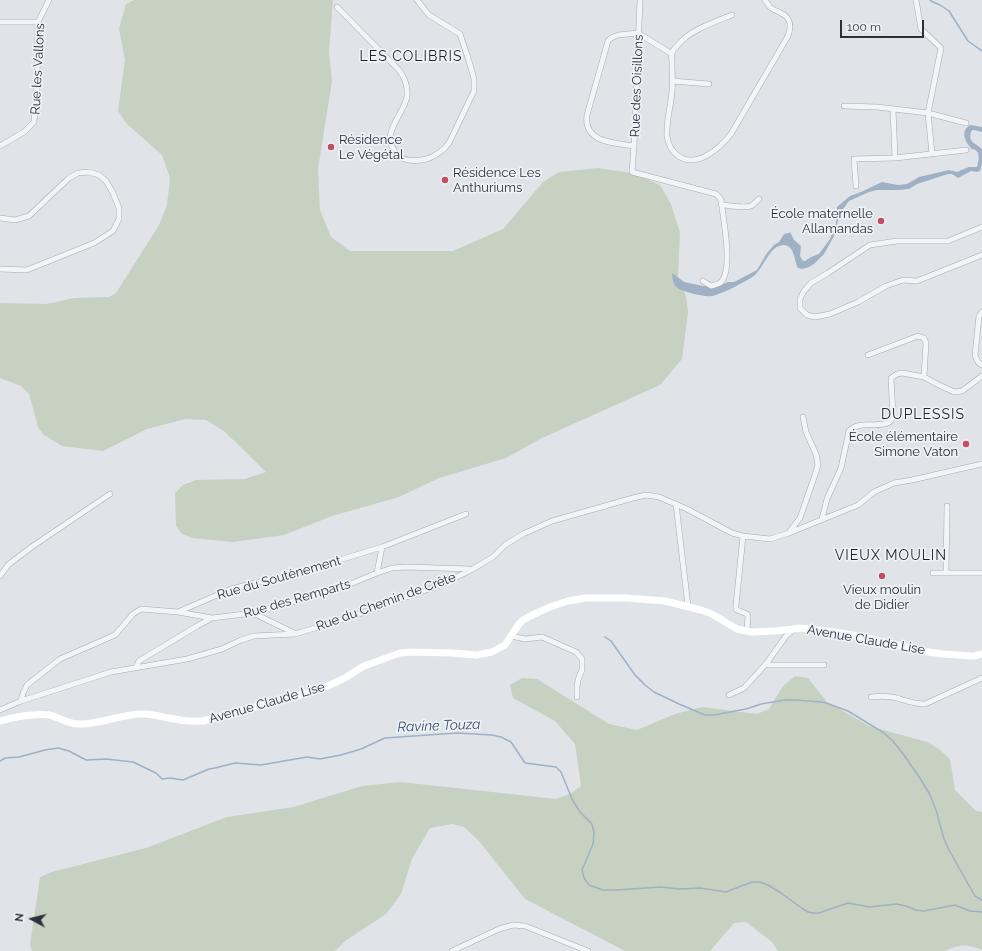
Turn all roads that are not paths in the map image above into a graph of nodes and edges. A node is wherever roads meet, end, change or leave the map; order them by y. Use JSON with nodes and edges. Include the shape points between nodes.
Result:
{"nodes":[{"id":1,"x":49,"y":0,"type":"edge"},
{"id":2,"x":417,"y":0,"type":"edge"},
{"id":3,"x":640,"y":0,"type":"edge"},
{"id":4,"x":765,"y":0,"type":"edge"},
{"id":5,"x":916,"y":0,"type":"edge"},
{"id":6,"x":337,"y":7,"type":"dead end"},
{"id":7,"x":732,"y":15,"type":"dead end"},
{"id":8,"x":0,"y":22,"type":"edge"},
{"id":9,"x":38,"y":22,"type":"junction"},
{"id":10,"x":638,"y":33,"type":"junction"},
{"id":11,"x":672,"y":54,"type":"junction"},
{"id":12,"x":672,"y":80,"type":"junction"},
{"id":13,"x":709,"y":84,"type":"dead end"},
{"id":14,"x":844,"y":106,"type":"dead end"},
{"id":15,"x":893,"y":110,"type":"junction"},
{"id":16,"x":928,"y":113,"type":"junction"},
{"id":17,"x":966,"y":123,"type":"dead end"},
{"id":18,"x":0,"y":146,"type":"edge"},
{"id":19,"x":634,"y":146,"type":"junction"},
{"id":20,"x":966,"y":150,"type":"dead end"},
{"id":21,"x":932,"y":154,"type":"junction"},
{"id":22,"x":895,"y":158,"type":"junction"},
{"id":23,"x":856,"y":186,"type":"dead end"},
{"id":24,"x":759,"y":199,"type":"dead end"},
{"id":25,"x":721,"y":204,"type":"junction"},
{"id":26,"x":0,"y":218,"type":"edge"},
{"id":27,"x":982,"y":227,"type":"edge"},
{"id":28,"x":982,"y":255,"type":"edge"},
{"id":29,"x":0,"y":269,"type":"edge"},
{"id":30,"x":703,"y":281,"type":"dead end"},
{"id":31,"x":982,"y":312,"type":"edge"},
{"id":32,"x":868,"y":355,"type":"dead end"},
{"id":33,"x":982,"y":365,"type":"edge"},
{"id":34,"x":982,"y":376,"type":"edge"},
{"id":35,"x":924,"y":377,"type":"junction"},
{"id":36,"x":803,"y":417,"type":"dead end"},
{"id":37,"x":982,"y":464,"type":"edge"},
{"id":38,"x":110,"y":494,"type":"dead end"},
{"id":39,"x":676,"y":504,"type":"junction"},
{"id":40,"x":947,"y":506,"type":"dead end"},
{"id":41,"x":466,"y":514,"type":"dead end"},
{"id":42,"x":822,"y":519,"type":"junction"},
{"id":43,"x":789,"y":533,"type":"junction"},
{"id":44,"x":743,"y":536,"type":"junction"},
{"id":45,"x":382,"y":547,"type":"junction"},
{"id":46,"x":471,"y":570,"type":"junction"},
{"id":47,"x":933,"y":572,"type":"dead end"},
{"id":48,"x":377,"y":573,"type":"junction"},
{"id":49,"x":946,"y":573,"type":"junction"},
{"id":50,"x":982,"y":573,"type":"edge"},
{"id":51,"x":0,"y":576,"type":"edge"},
{"id":52,"x":688,"y":606,"type":"junction"},
{"id":53,"x":178,"y":612,"type":"junction"},
{"id":54,"x":253,"y":613,"type":"junction"},
{"id":55,"x":212,"y":618,"type":"junction"},
{"id":56,"x":794,"y":629,"type":"junction"},
{"id":57,"x":747,"y":631,"type":"junction"},
{"id":58,"x":295,"y":634,"type":"junction"},
{"id":59,"x":511,"y":636,"type":"junction"},
{"id":60,"x":982,"y":654,"type":"edge"},
{"id":61,"x":766,"y":664,"type":"junction"},
{"id":62,"x":824,"y":665,"type":"dead end"},
{"id":63,"x":136,"y":667,"type":"junction"},
{"id":64,"x":982,"y":678,"type":"edge"},
{"id":65,"x":729,"y":695,"type":"dead end"},
{"id":66,"x":577,"y":697,"type":"dead end"},
{"id":67,"x":871,"y":697,"type":"dead end"},
{"id":68,"x":21,"y":701,"type":"junction"},
{"id":69,"x":0,"y":710,"type":"edge"},
{"id":70,"x":0,"y":721,"type":"edge"},
{"id":71,"x":452,"y":951,"type":"edge"},
{"id":72,"x":588,"y":951,"type":"edge"}],
"edges":[{"from":1,"to":9,"type":"street","name":"Rue les Vallons"},
{"from":2,"to":6,"type":"street","via":[[429,15],[460,34],[474,79],[474,91],[446,148],[427,159],[412,161],[398,156],[390,141],[390,131],[406,100],[405,79]]},
{"from":3,"to":10,"type":"street","name":"Rue des Oisillons"},
{"from":4,"to":12,"type":"street","via":[[789,20],[791,26],[788,36],[731,134],[718,148],[701,158],[692,160],[678,156],[669,143],[667,128]]},
{"from":5,"to":16,"type":"street","via":[[921,29],[941,48]]},
{"from":7,"to":11,"type":"street","via":[[687,36]]},
{"from":8,"to":9,"type":"street"},
{"from":9,"to":18,"type":"street","name":"Rue les Vallons","via":[[34,122],[24,132]]},
{"from":10,"to":11,"type":"street"},
{"from":10,"to":19,"type":"street","name":"Rue des Oisillons"},
{"from":10,"to":19,"type":"street","via":[[618,35],[608,41],[586,115],[586,125],[596,138]]},
{"from":11,"to":12,"type":"street"},
{"from":12,"to":13,"type":"street"},
{"from":14,"to":15,"type":"street"},
{"from":15,"to":16,"type":"street"},
{"from":15,"to":22,"type":"street"},
{"from":16,"to":17,"type":"street"},
{"from":16,"to":21,"type":"street"},
{"from":19,"to":25,"type":"street","name":"Rue des Oisillons","via":[[632,172],[716,194]]},
{"from":20,"to":21,"type":"street"},
{"from":21,"to":22,"type":"street"},
{"from":22,"to":23,"type":"street","via":[[854,159]]},
{"from":24,"to":25,"type":"street","via":[[749,206]]},
{"from":25,"to":30,"type":"street","via":[[727,253],[725,275],[721,282],[711,286]]},
{"from":26,"to":29,"type":"street","via":[[15,220],[28,216],[69,178],[78,173],[89,172],[106,181],[119,208],[119,219],[112,232],[94,243],[27,270]]},
{"from":27,"to":28,"type":"street","via":[[948,241],[897,241],[870,245],[811,283],[800,299],[800,308],[807,315],[815,317],[830,314],[886,286],[903,280],[917,281]]},
{"from":31,"to":33,"type":"street","via":[[978,321],[975,355]]},
{"from":32,"to":35,"type":"street","via":[[918,336],[924,338]]},
{"from":34,"to":35,"type":"street","via":[[962,391],[954,392]]},
{"from":35,"to":42,"type":"street","via":[[902,373],[891,378],[893,416],[890,422],[858,425],[849,431],[841,468],[827,499]]},
{"from":36,"to":43,"type":"street","via":[[818,465],[800,518]]},
{"from":37,"to":42,"type":"street","name":"Rue du Chemin de Crête","via":[[894,483],[874,492],[858,506]]},
{"from":38,"to":51,"type":"street","via":[[33,546],[10,564]]},
{"from":39,"to":44,"type":"street","name":"Rue du Chemin de Crête","via":[[732,533]]},
{"from":39,"to":46,"type":"street","name":"Rue du Chemin de Crête","via":[[646,495],[552,521],[511,541],[493,558]]},
{"from":39,"to":52,"type":"street"},
{"from":40,"to":49,"type":"street"},
{"from":41,"to":45,"type":"street","name":"Rue du Soutènement"},
{"from":42,"to":43,"type":"street","name":"Rue du Chemin de Crête"},
{"from":43,"to":44,"type":"street","name":"Rue du Chemin de Crête","via":[[770,539]]},
{"from":44,"to":57,"type":"street","via":[[736,609],[748,616]]},
{"from":45,"to":48,"type":"street"},
{"from":45,"to":53,"type":"street","name":"Rue du Soutènement","via":[[300,572],[231,589]]},
{"from":46,"to":48,"type":"street","name":"Rue des Remparts","via":[[407,567]]},
{"from":46,"to":58,"type":"street","name":"Rue du Chemin de Crête","via":[[440,585],[358,615]]},
{"from":47,"to":49,"type":"street"},
{"from":48,"to":54,"type":"street","name":"Rue des Remparts","via":[[338,589]]},
{"from":49,"to":50,"type":"street"},
{"from":52,"to":57,"type":"street","name":"Avenue Claude Lise","via":[[712,614],[737,629]]},
{"from":52,"to":59,"type":"street","name":"Avenue Claude Lise","via":[[665,600],[585,598],[568,601],[530,616],[519,624]]},
{"from":53,"to":55,"type":"street"},
{"from":53,"to":68,"type":"street","via":[[141,610],[133,614],[115,635],[60,659],[27,685]]},
{"from":54,"to":55,"type":"street","name":"Rue des Remparts"},
{"from":54,"to":58,"type":"street"},
{"from":55,"to":63,"type":"street","name":"Rue des Remparts","via":[[139,661]]},
{"from":56,"to":57,"type":"street","name":"Avenue Claude Lise"},
{"from":56,"to":60,"type":"street","name":"Avenue Claude Lise","via":[[859,636],[943,654]]},
{"from":56,"to":61,"type":"street"},
{"from":58,"to":63,"type":"street","name":"Rue du Chemin de Crête","via":[[254,636],[187,659]]},
{"from":59,"to":66,"type":"street","via":[[525,639],[542,637],[576,652],[582,659]]},
{"from":59,"to":70,"type":"street","name":"Avenue Claude Lise","via":[[505,645],[485,654],[400,653],[364,666],[319,690],[203,721],[184,721],[145,714],[91,724],[76,724],[53,716],[39,715]]},
{"from":61,"to":62,"type":"street"},
{"from":61,"to":65,"type":"street","via":[[744,688]]},
{"from":63,"to":68,"type":"street","name":"Rue du Chemin de Crête","via":[[111,672]]},
{"from":64,"to":67,"type":"street","via":[[925,704],[882,696]]},
{"from":68,"to":69,"type":"street","name":"Rue du Chemin de Crête"},
{"from":71,"to":72,"type":"street","via":[[513,925],[525,926]]}]}
